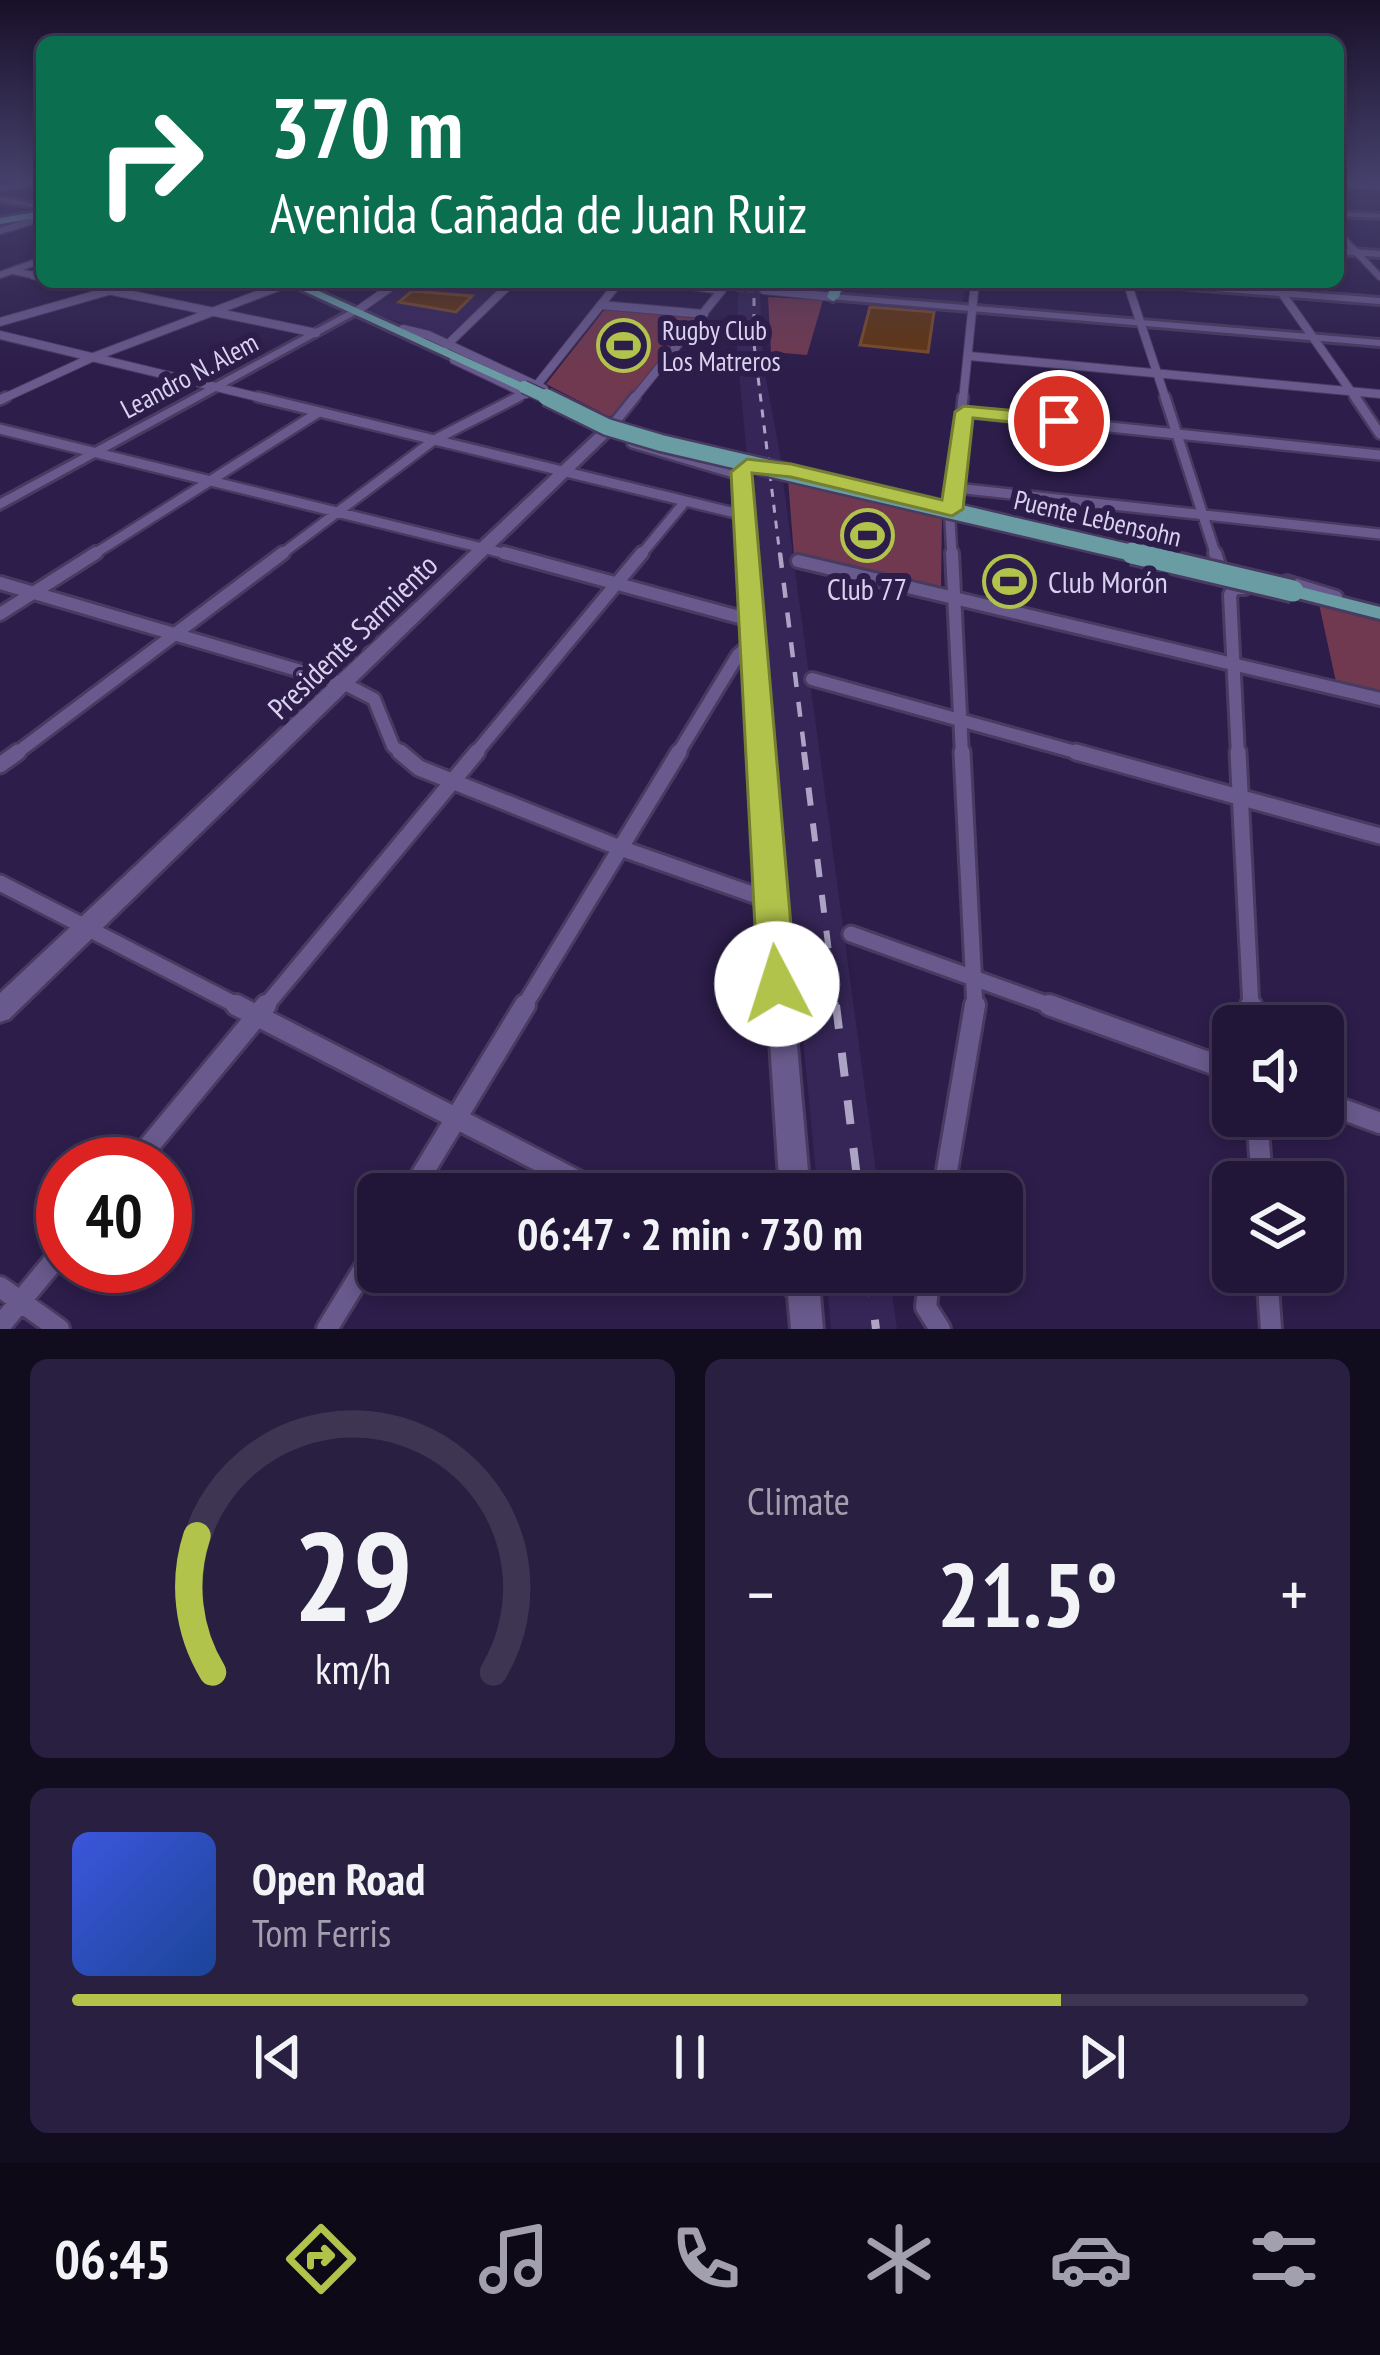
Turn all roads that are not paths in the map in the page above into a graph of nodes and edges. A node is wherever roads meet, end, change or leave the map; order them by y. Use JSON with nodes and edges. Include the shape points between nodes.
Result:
{"nodes":[{"id":1,"x":1348,"y":243,"type":"edge"},
{"id":2,"x":1344,"y":251,"type":"edge"},
{"id":3,"x":1357,"y":252,"type":"junction"},
{"id":4,"x":1380,"y":254,"type":"edge"},
{"id":5,"x":36,"y":262,"type":"edge"},
{"id":6,"x":13,"y":271,"type":"junction"},
{"id":7,"x":0,"y":272,"type":"edge"},
{"id":8,"x":36,"y":276,"type":"edge"},
{"id":9,"x":1380,"y":277,"type":"edge"},
{"id":10,"x":100,"y":288,"type":"edge"},
{"id":11,"x":118,"y":288,"type":"edge"},
{"id":12,"x":275,"y":288,"type":"edge"},
{"id":13,"x":304,"y":288,"type":"edge"},
{"id":14,"x":390,"y":288,"type":"edge"},
{"id":15,"x":506,"y":288,"type":"edge"},
{"id":16,"x":615,"y":288,"type":"edge"},
{"id":17,"x":725,"y":288,"type":"edge"},
{"id":18,"x":836,"y":288,"type":"edge"},
{"id":19,"x":975,"y":288,"type":"edge"},
{"id":20,"x":1129,"y":288,"type":"edge"},
{"id":21,"x":1279,"y":288,"type":"edge"},
{"id":22,"x":1285,"y":288,"type":"edge"},
{"id":23,"x":110,"y":290,"type":"junction"},
{"id":24,"x":764,"y":293,"type":"dead end"},
{"id":25,"x":833,"y":297,"type":"junction"},
{"id":26,"x":1380,"y":301,"type":"edge"},
{"id":27,"x":602,"y":305,"type":"junction"},
{"id":28,"x":973,"y":308,"type":"junction"},
{"id":29,"x":357,"y":311,"type":"junction"},
{"id":30,"x":213,"y":312,"type":"junction"},
{"id":31,"x":704,"y":314,"type":"junction"},
{"id":32,"x":0,"y":322,"type":"edge"},
{"id":33,"x":1138,"y":322,"type":"junction"},
{"id":34,"x":410,"y":332,"type":"junction"},
{"id":35,"x":316,"y":333,"type":"junction"},
{"id":36,"x":0,"y":335,"type":"edge"},
{"id":37,"x":1310,"y":337,"type":"junction"},
{"id":38,"x":1380,"y":343,"type":"edge"},
{"id":39,"x":447,"y":345,"type":"junction"},
{"id":40,"x":969,"y":356,"type":"junction"},
{"id":41,"x":92,"y":358,"type":"junction"},
{"id":42,"x":1156,"y":373,"type":"junction"},
{"id":43,"x":218,"y":387,"type":"junction"},
{"id":44,"x":529,"y":390,"type":"junction"},
{"id":45,"x":1349,"y":391,"type":"junction"},
{"id":46,"x":1380,"y":394,"type":"edge"},
{"id":47,"x":0,"y":400,"type":"edge"},
{"id":48,"x":320,"y":412,"type":"junction"},
{"id":49,"x":964,"y":412,"type":"junction"},
{"id":50,"x":0,"y":429,"type":"edge"},
{"id":51,"x":608,"y":430,"type":"junction"},
{"id":52,"x":1176,"y":434,"type":"junction"},
{"id":53,"x":1380,"y":434,"type":"edge"},
{"id":54,"x":434,"y":440,"type":"junction"},
{"id":55,"x":98,"y":452,"type":"junction"},
{"id":56,"x":1380,"y":455,"type":"edge"},
{"id":57,"x":743,"y":470,"type":"junction"},
{"id":58,"x":566,"y":473,"type":"junction"},
{"id":59,"x":211,"y":480,"type":"junction"},
{"id":60,"x":956,"y":488,"type":"junction"},
{"id":61,"x":683,"y":504,"type":"junction"},
{"id":62,"x":0,"y":505,"type":"edge"},
{"id":63,"x":952,"y":506,"type":"junction"},
{"id":64,"x":338,"y":512,"type":"junction"},
{"id":65,"x":1203,"y":514,"type":"junction"},
{"id":66,"x":743,"y":515,"type":"junction"},
{"id":67,"x":1380,"y":535,"type":"edge"},
{"id":68,"x":487,"y":549,"type":"junction"},
{"id":69,"x":798,"y":561,"type":"dead end"},
{"id":70,"x":1219,"y":565,"type":"junction"},
{"id":71,"x":0,"y":583,"type":"edge"},
{"id":72,"x":616,"y":584,"type":"junction"},
{"id":73,"x":34,"y":593,"type":"junction"},
{"id":74,"x":953,"y":598,"type":"junction"},
{"id":75,"x":1375,"y":611,"type":"edge"},
{"id":76,"x":0,"y":614,"type":"edge"},
{"id":77,"x":751,"y":631,"type":"junction"},
{"id":78,"x":175,"y":634,"type":"junction"},
{"id":79,"x":1233,"y":664,"type":"junction"},
{"id":80,"x":812,"y":679,"type":"dead end"},
{"id":81,"x":345,"y":684,"type":"junction"},
{"id":82,"x":1380,"y":699,"type":"edge"},
{"id":83,"x":959,"y":720,"type":"junction"},
{"id":84,"x":0,"y":765,"type":"edge"},
{"id":85,"x":452,"y":781,"type":"junction"},
{"id":86,"x":1241,"y":796,"type":"junction"},
{"id":87,"x":1380,"y":836,"type":"edge"},
{"id":88,"x":620,"y":848,"type":"junction"},
{"id":89,"x":0,"y":883,"type":"edge"},
{"id":90,"x":769,"y":900,"type":"junction"},
{"id":91,"x":87,"y":928,"type":"junction"},
{"id":92,"x":850,"y":934,"type":"dead end"},
{"id":93,"x":975,"y":978,"type":"junction"},
{"id":94,"x":1251,"y":1005,"type":"edge"},
{"id":95,"x":0,"y":1010,"type":"edge"},
{"id":96,"x":256,"y":1017,"type":"junction"},
{"id":97,"x":1212,"y":1063,"type":"edge"},
{"id":98,"x":1344,"y":1110,"type":"edge"},
{"id":99,"x":454,"y":1121,"type":"junction"},
{"id":100,"x":1380,"y":1123,"type":"edge"},
{"id":101,"x":156,"y":1137,"type":"edge"},
{"id":102,"x":423,"y":1173,"type":"edge"},
{"id":103,"x":560,"y":1173,"type":"edge"},
{"id":104,"x":793,"y":1173,"type":"edge"},
{"id":105,"x":947,"y":1173,"type":"edge"},
{"id":106,"x":357,"y":1280,"type":"edge"},
{"id":107,"x":36,"y":1282,"type":"edge"},
{"id":108,"x":0,"y":1287,"type":"edge"},
{"id":109,"x":804,"y":1293,"type":"edge"},
{"id":110,"x":926,"y":1293,"type":"edge"},
{"id":111,"x":1268,"y":1293,"type":"edge"},
{"id":112,"x":20,"y":1301,"type":"junction"},
{"id":113,"x":935,"y":1323,"type":"edge"},
{"id":114,"x":0,"y":1326,"type":"edge"},
{"id":115,"x":59,"y":1329,"type":"edge"},
{"id":116,"x":327,"y":1329,"type":"edge"},
{"id":117,"x":807,"y":1329,"type":"edge"},
{"id":118,"x":1271,"y":1329,"type":"edge"}],
"edges":[{"from":1,"to":3,"type":"street"},
{"from":2,"to":3,"type":"street"},
{"from":3,"to":4,"type":"street"},
{"from":3,"to":9,"type":"street"},
{"from":5,"to":6,"type":"street"},
{"from":6,"to":7,"type":"street"},
{"from":6,"to":8,"type":"street"},
{"from":10,"to":23,"type":"street"},
{"from":11,"to":23,"type":"street"},
{"from":12,"to":30,"type":"street"},
{"from":13,"to":29,"type":"main road","name":"Puente Lebensohn"},
{"from":14,"to":29,"type":"street","name":"Leandro N. Alem"},
{"from":15,"to":39,"type":"street"},
{"from":16,"to":27,"type":"street"},
{"from":17,"to":31,"type":"street","name":"Presidente Sarmiento"},
{"from":18,"to":25,"type":"main road"},
{"from":19,"to":28,"type":"street"},
{"from":20,"to":33,"type":"street"},
{"from":21,"to":37,"type":"street"},
{"from":22,"to":26,"type":"street"},
{"from":23,"to":30,"type":"street"},
{"from":23,"to":32,"type":"street"},
{"from":24,"to":25,"type":"street"},
{"from":25,"to":28,"type":"street"},
{"from":27,"to":31,"type":"street"},
{"from":27,"to":44,"type":"street"},
{"from":28,"to":33,"type":"street"},
{"from":28,"to":40,"type":"street"},
{"from":29,"to":34,"type":"main road","name":"Puente Lebensohn"},
{"from":29,"to":35,"type":"street","name":"Leandro N. Alem"},
{"from":30,"to":35,"type":"street"},
{"from":30,"to":41,"type":"street"},
{"from":31,"to":51,"type":"street","name":"Presidente Sarmiento"},
{"from":33,"to":37,"type":"street"},
{"from":33,"to":42,"type":"street"},
{"from":34,"to":39,"type":"street"},
{"from":34,"to":44,"type":"main road","name":"Puente Lebensohn"},
{"from":35,"to":43,"type":"street","name":"Leandro N. Alem"},
{"from":36,"to":41,"type":"street"},
{"from":37,"to":38,"type":"street"},
{"from":37,"to":45,"type":"street"},
{"from":39,"to":44,"type":"street"},
{"from":40,"to":42,"type":"street"},
{"from":40,"to":49,"type":"street"},
{"from":41,"to":43,"type":"street"},
{"from":41,"to":47,"type":"street"},
{"from":42,"to":45,"type":"street"},
{"from":42,"to":52,"type":"street"},
{"from":43,"to":48,"type":"street"},
{"from":43,"to":55,"type":"street","name":"Leandro N. Alem"},
{"from":44,"to":51,"type":"street"},
{"from":44,"to":54,"type":"street"},
{"from":44,"to":75,"type":"main road","name":"Puente Lebensohn","bridge":true,"via":[[661,443]]},
{"from":45,"to":46,"type":"street"},
{"from":45,"to":53,"type":"street"},
{"from":48,"to":54,"type":"street"},
{"from":48,"to":59,"type":"street"},
{"from":49,"to":52,"type":"street"},
{"from":49,"to":60,"type":"street"},
{"from":50,"to":55,"type":"street"},
{"from":51,"to":57,"type":"street"},
{"from":51,"to":58,"type":"street","name":"Presidente Sarmiento"},
{"from":52,"to":56,"type":"street"},
{"from":52,"to":65,"type":"street"},
{"from":54,"to":58,"type":"street"},
{"from":54,"to":64,"type":"street"},
{"from":55,"to":59,"type":"street"},
{"from":55,"to":62,"type":"street","name":"Leandro N. Alem"},
{"from":57,"to":63,"type":"street","via":[[802,473]]},
{"from":57,"to":66,"type":"street"},
{"from":58,"to":61,"type":"street"},
{"from":58,"to":68,"type":"street","name":"Presidente Sarmiento"},
{"from":59,"to":64,"type":"street"},
{"from":59,"to":73,"type":"street"},
{"from":60,"to":63,"type":"street"},
{"from":60,"to":65,"type":"street"},
{"from":61,"to":66,"type":"street"},
{"from":61,"to":72,"type":"street"},
{"from":63,"to":70,"type":"street"},
{"from":63,"to":74,"type":"street"},
{"from":64,"to":68,"type":"street"},
{"from":64,"to":78,"type":"street"},
{"from":65,"to":67,"type":"street"},
{"from":65,"to":70,"type":"street"},
{"from":66,"to":77,"type":"street"},
{"from":68,"to":72,"type":"street"},
{"from":68,"to":81,"type":"street","name":"Presidente Sarmiento"},
{"from":69,"to":74,"type":"street"},
{"from":70,"to":75,"type":"street"},
{"from":71,"to":73,"type":"street"},
{"from":72,"to":77,"type":"street"},
{"from":72,"to":85,"type":"street"},
{"from":73,"to":76,"type":"street"},
{"from":73,"to":78,"type":"street"},
{"from":74,"to":79,"type":"street"},
{"from":74,"to":83,"type":"street"},
{"from":75,"to":79,"type":"street","via":[[1234,588]]},
{"from":77,"to":88,"type":"street"},
{"from":77,"to":90,"type":"street"},
{"from":78,"to":81,"type":"street"},
{"from":78,"to":84,"type":"street"},
{"from":79,"to":82,"type":"street"},
{"from":79,"to":86,"type":"street"},
{"from":80,"to":83,"type":"street"},
{"from":81,"to":85,"type":"street","via":[[374,699],[402,755]]},
{"from":81,"to":91,"type":"street","name":"Presidente Sarmiento"},
{"from":83,"to":86,"type":"street"},
{"from":83,"to":93,"type":"street"},
{"from":85,"to":88,"type":"street"},
{"from":85,"to":96,"type":"street"},
{"from":86,"to":87,"type":"street"},
{"from":86,"to":94,"type":"street"},
{"from":88,"to":90,"type":"street"},
{"from":88,"to":99,"type":"street"},
{"from":89,"to":91,"type":"street"},
{"from":90,"to":104,"type":"street"},
{"from":91,"to":95,"type":"street","name":"Presidente Sarmiento"},
{"from":91,"to":96,"type":"street"},
{"from":92,"to":93,"type":"street"},
{"from":93,"to":97,"type":"street"},
{"from":93,"to":105,"type":"street"},
{"from":96,"to":99,"type":"street"},
{"from":96,"to":101,"type":"street"},
{"from":98,"to":100,"type":"street"},
{"from":99,"to":102,"type":"street"},
{"from":99,"to":103,"type":"street"},
{"from":106,"to":116,"type":"street"},
{"from":107,"to":112,"type":"street"},
{"from":108,"to":112,"type":"street"},
{"from":109,"to":117,"type":"street"},
{"from":110,"to":113,"type":"street"},
{"from":111,"to":118,"type":"street"},
{"from":112,"to":114,"type":"street"},
{"from":112,"to":115,"type":"street"}]}
